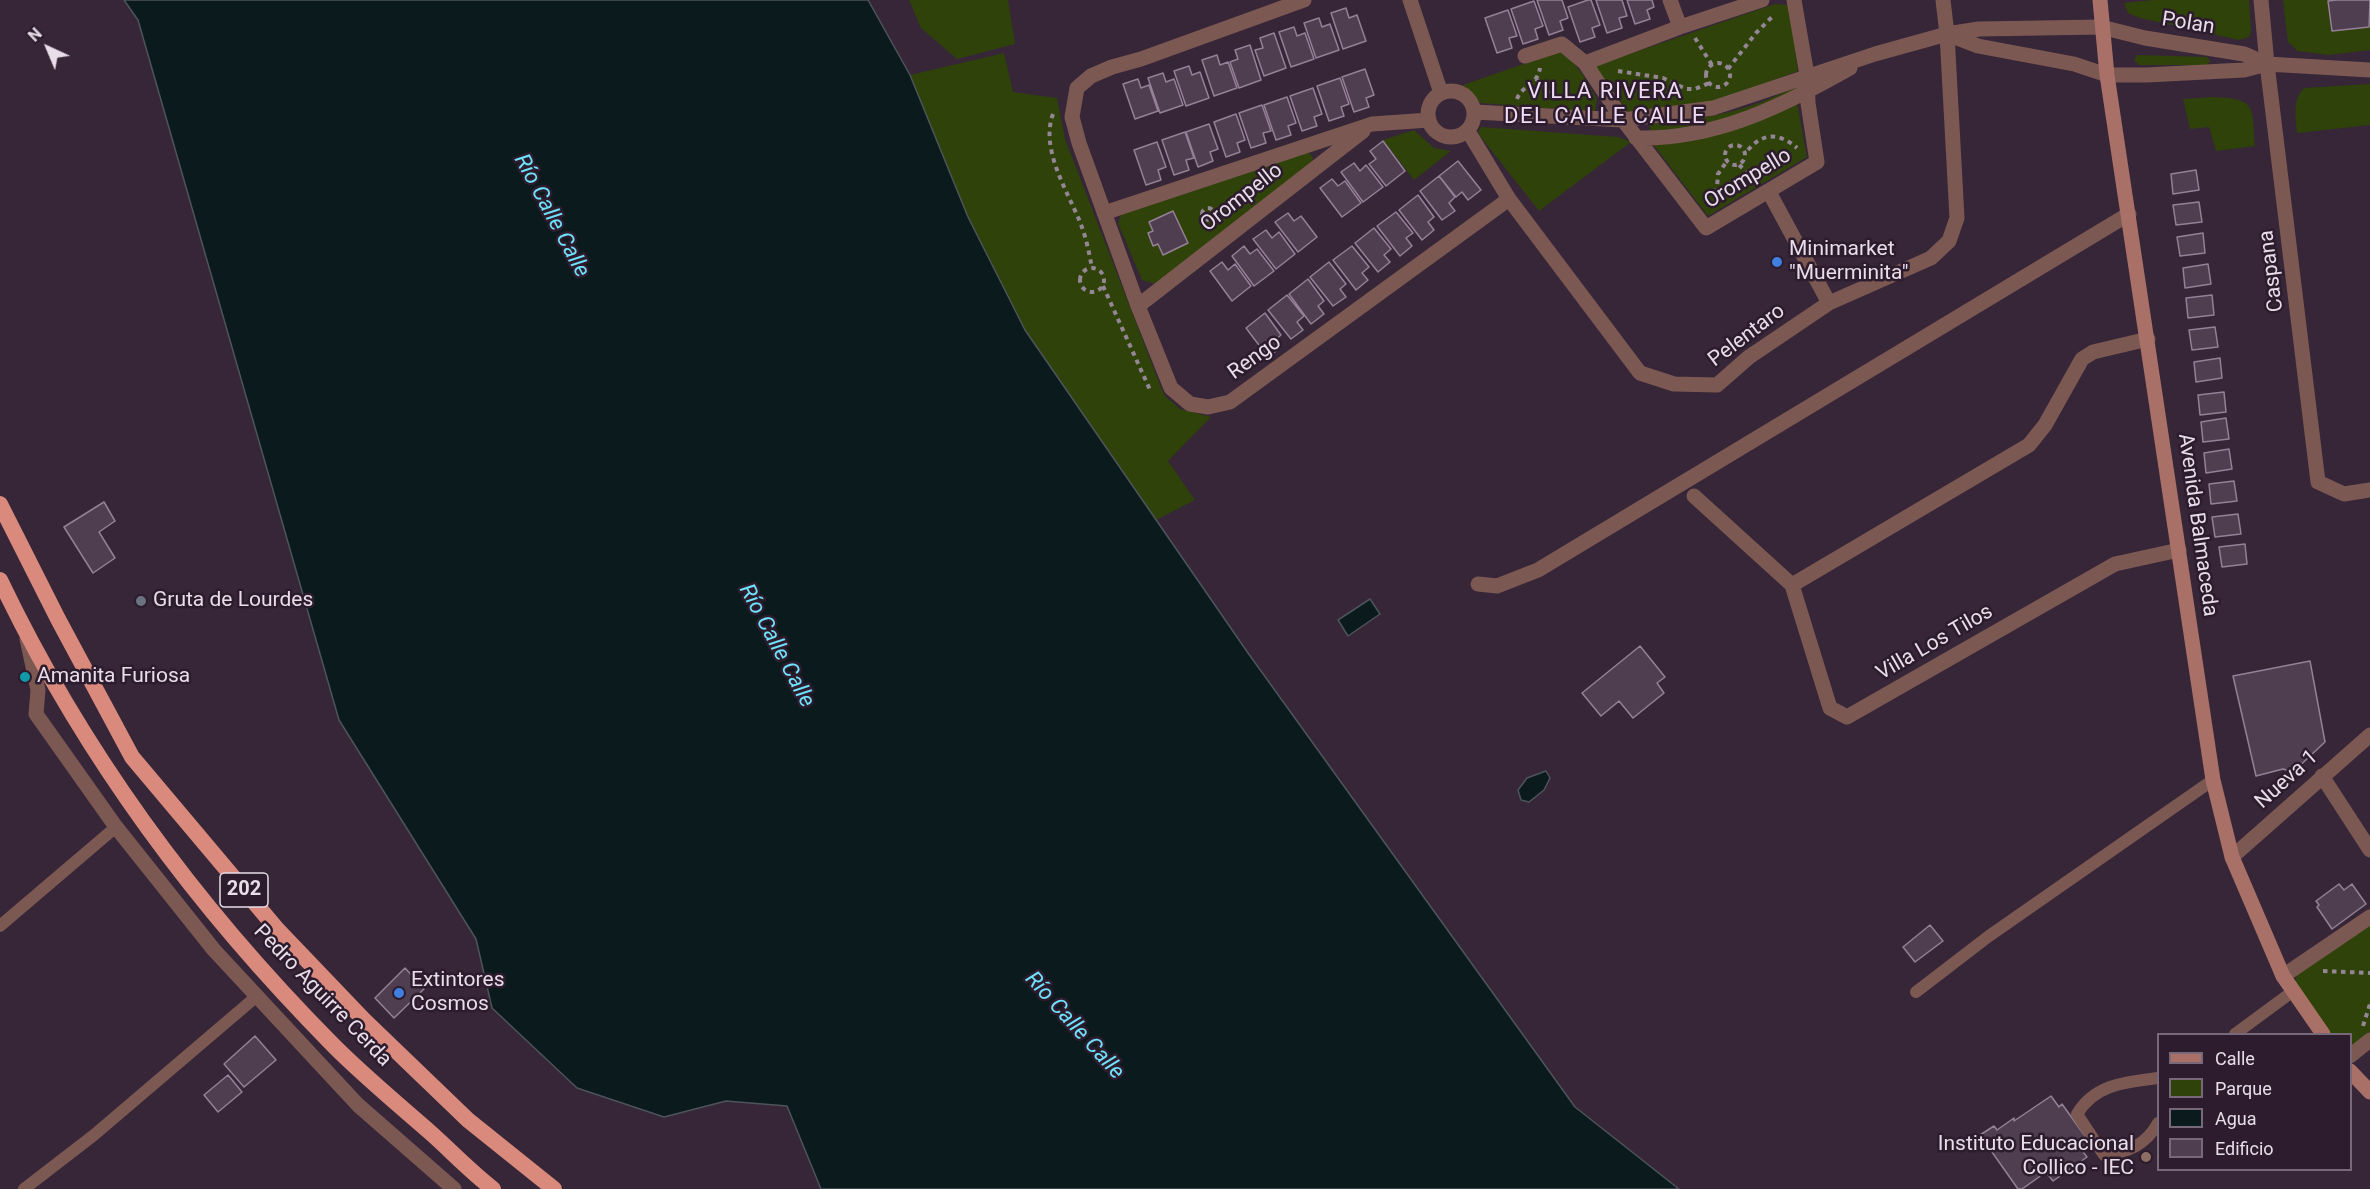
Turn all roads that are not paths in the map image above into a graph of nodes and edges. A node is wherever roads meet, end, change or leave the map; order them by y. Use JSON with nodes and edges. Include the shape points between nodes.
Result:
{"nodes":[{"id":1,"x":1304,"y":0,"type":"edge"},
{"id":2,"x":1410,"y":0,"type":"edge"},
{"id":3,"x":1670,"y":0,"type":"edge"},
{"id":4,"x":1762,"y":0,"type":"edge"},
{"id":5,"x":1943,"y":0,"type":"edge"},
{"id":6,"x":2100,"y":0,"type":"edge"},
{"id":7,"x":2261,"y":0,"type":"edge"},
{"id":8,"x":1788,"y":4,"type":"edge"},
{"id":9,"x":1683,"y":26,"type":"junction"},
{"id":10,"x":2101,"y":27,"type":"junction"},
{"id":11,"x":1947,"y":34,"type":"junction"},
{"id":12,"x":1531,"y":54,"type":"road end"},
{"id":13,"x":1875,"y":54,"type":"junction"},
{"id":14,"x":1585,"y":63,"type":"junction"},
{"id":15,"x":2267,"y":64,"type":"junction"},
{"id":16,"x":2370,"y":70,"type":"edge"},
{"id":17,"x":1807,"y":75,"type":"junction"},
{"id":18,"x":2107,"y":75,"type":"junction"},
{"id":19,"x":1441,"y":93,"type":"junction"},
{"id":20,"x":1807,"y":93,"type":"junction"},
{"id":21,"x":1475,"y":112,"type":"junction"},
{"id":22,"x":1429,"y":120,"type":"junction"},
{"id":23,"x":1623,"y":120,"type":"junction"},
{"id":24,"x":1372,"y":124,"type":"junction"},
{"id":25,"x":1468,"y":131,"type":"junction"},
{"id":26,"x":1636,"y":138,"type":"junction"},
{"id":27,"x":1769,"y":192,"type":"junction"},
{"id":28,"x":1509,"y":199,"type":"junction"},
{"id":29,"x":1104,"y":213,"type":"junction"},
{"id":30,"x":2129,"y":214,"type":"junction"},
{"id":31,"x":1829,"y":303,"type":"junction"},
{"id":32,"x":1138,"y":306,"type":"junction"},
{"id":33,"x":2148,"y":339,"type":"junction"},
{"id":34,"x":2370,"y":490,"type":"edge"},
{"id":35,"x":1694,"y":496,"type":"dead end"},
{"id":36,"x":1,"y":508,"type":"edge"},
{"id":37,"x":2179,"y":550,"type":"junction"},
{"id":38,"x":0,"y":580,"type":"edge"},
{"id":39,"x":1478,"y":584,"type":"dead end"},
{"id":40,"x":1792,"y":585,"type":"junction"},
{"id":41,"x":25,"y":633,"type":"junction"},
{"id":42,"x":2370,"y":735,"type":"edge"},
{"id":43,"x":2322,"y":776,"type":"junction"},
{"id":44,"x":2212,"y":780,"type":"junction"},
{"id":45,"x":116,"y":827,"type":"junction"},
{"id":46,"x":2370,"y":850,"type":"edge"},
{"id":47,"x":2232,"y":856,"type":"junction"},
{"id":48,"x":2370,"y":917,"type":"edge"},
{"id":49,"x":0,"y":926,"type":"edge"},
{"id":50,"x":2283,"y":976,"type":"junction"},
{"id":51,"x":1916,"y":992,"type":"dead end"},
{"id":52,"x":2292,"y":992,"type":"junction"},
{"id":53,"x":257,"y":996,"type":"junction"},
{"id":54,"x":2238,"y":1033,"type":"edge"},
{"id":55,"x":2322,"y":1033,"type":"edge"},
{"id":56,"x":2370,"y":1040,"type":"edge"},
{"id":57,"x":2352,"y":1054,"type":"edge"},
{"id":58,"x":2352,"y":1073,"type":"edge"},
{"id":59,"x":2157,"y":1078,"type":"edge"},
{"id":60,"x":2370,"y":1092,"type":"edge"},
{"id":61,"x":2157,"y":1125,"type":"edge"},
{"id":62,"x":24,"y":1189,"type":"edge"},
{"id":63,"x":454,"y":1189,"type":"edge"},
{"id":64,"x":493,"y":1189,"type":"edge"},
{"id":65,"x":554,"y":1189,"type":"edge"}],
"edges":[{"from":1,"to":29,"type":"street","name":"Rengo","via":[[1112,67],[1090,76],[1077,88],[1072,117]]},
{"from":2,"to":19,"type":"street"},
{"from":3,"to":9,"type":"street"},
{"from":4,"to":9,"type":"street"},
{"from":5,"to":11,"type":"street","name":"Pelentaro"},
{"from":6,"to":10,"type":"main road","name":"Avenida Balmaceda"},
{"from":7,"to":15,"type":"street","name":"Caspana"},
{"from":8,"to":17,"type":"street","name":"Orompello"},
{"from":9,"to":14,"type":"street"},
{"from":10,"to":11,"type":"street","via":[[1979,29]]},
{"from":10,"to":15,"type":"street","name":"Polan","via":[[2244,54]]},
{"from":10,"to":18,"type":"main road","name":"Avenida Balmaceda"},
{"from":11,"to":13,"type":"street"},
{"from":11,"to":18,"type":"street","via":[[1978,46],[2074,64]]},
{"from":11,"to":31,"type":"street","name":"Pelentaro","via":[[1957,218],[1949,241],[1931,258]]},
{"from":12,"to":14,"type":"street","name":"Orompello","via":[[1562,44]]},
{"from":13,"to":17,"type":"street"},
{"from":13,"to":20,"type":"street"},
{"from":14,"to":23,"type":"street","name":"Orompello"},
{"from":15,"to":16,"type":"street","name":"Polan"},
{"from":15,"to":18,"type":"street","name":"Polan","via":[[2244,70]]},
{"from":15,"to":34,"type":"street","name":"Caspana","via":[[2318,482],[2344,494]]},
{"from":17,"to":20,"type":"street","name":"Orompello"},
{"from":17,"to":23,"type":"street","via":[[1713,108]]},
{"from":18,"to":30,"type":"main road","name":"Avenida Balmaceda"},
{"from":19,"to":21,"type":"street","via":[[1463,93]]},
{"from":19,"to":22,"type":"street","via":[[1430,104]]},
{"from":20,"to":26,"type":"street","via":[[1713,130],[1662,139]]},
{"from":20,"to":27,"type":"street","name":"Orompello","via":[[1817,162]]},
{"from":21,"to":23,"type":"street"},
{"from":21,"to":25,"type":"street"},
{"from":22,"to":24,"type":"street","name":"Orompello"},
{"from":22,"to":25,"type":"street","via":[[1436,131],[1448,137]]},
{"from":23,"to":26,"type":"street","name":"Orompello"},
{"from":24,"to":29,"type":"street","name":"Orompello"},
{"from":24,"to":32,"type":"street","name":"Orompello"},
{"from":25,"to":28,"type":"street","name":"Pelentaro"},
{"from":26,"to":27,"type":"street","name":"Orompello","via":[[1706,228]]},
{"from":27,"to":31,"type":"street"},
{"from":28,"to":31,"type":"street","name":"Pelentaro","via":[[1640,373],[1674,384],[1717,386],[1749,357]]},
{"from":28,"to":32,"type":"street","name":"Rengo","via":[[1230,402],[1208,407],[1190,404],[1171,388]]},
{"from":29,"to":32,"type":"street","name":"Rengo"},
{"from":30,"to":33,"type":"main road","name":"Avenida Balmaceda"},
{"from":30,"to":39,"type":"street","via":[[1538,570],[1497,586]]},
{"from":33,"to":37,"type":"main road","name":"Avenida Balmaceda"},
{"from":33,"to":40,"type":"street","via":[[2093,352],[2082,359],[2045,425],[2029,445]]},
{"from":35,"to":40,"type":"street"},
{"from":36,"to":65,"type":"highway","name":"Pedro Aguirre Cerda","number":"202","via":[[132,757],[276,927],[356,1011],[468,1120]]},
{"from":37,"to":40,"type":"street","name":"Villa Los Tilos","via":[[2115,564],[1847,717],[1830,708]]},
{"from":37,"to":44,"type":"main road","name":"Avenida Balmaceda"},
{"from":38,"to":41,"type":"highway","name":"Pedro Aguirre Cerda","number":"202"},
{"from":41,"to":45,"type":"street","name":"Pedro Aguirre Cerda","via":[[38,690],[36,714]]},
{"from":41,"to":64,"type":"highway","name":"Pedro Aguirre Cerda","number":"202","via":[[98,756],[202,900],[335,1047]]},
{"from":42,"to":43,"type":"street","name":"Nueva 1"},
{"from":43,"to":46,"type":"street"},
{"from":43,"to":47,"type":"street","name":"Nueva 1"},
{"from":44,"to":47,"type":"main road","name":"Avenida Balmaceda"},
{"from":44,"to":51,"type":"lane","via":[[1989,936]]},
{"from":45,"to":49,"type":"lane"},
{"from":45,"to":53,"type":"street","name":"Pedro Aguirre Cerda"},
{"from":47,"to":50,"type":"main road","name":"Avenida Balmaceda"},
{"from":48,"to":50,"type":"street"},
{"from":50,"to":52,"type":"main road","name":"Avenida Balmaceda"},
{"from":52,"to":54,"type":"lane"},
{"from":52,"to":55,"type":"main road","name":"Avenida Balmaceda"},
{"from":53,"to":62,"type":"lane","via":[[94,1135]]},
{"from":53,"to":63,"type":"street","name":"Pedro Aguirre Cerda","via":[[358,1105]]},
{"from":56,"to":57,"type":"street"},
{"from":58,"to":60,"type":"main road"},
{"from":59,"to":61,"type":"lane","via":[[2098,1091],[2077,1114],[2104,1155],[2140,1145]]}]}
